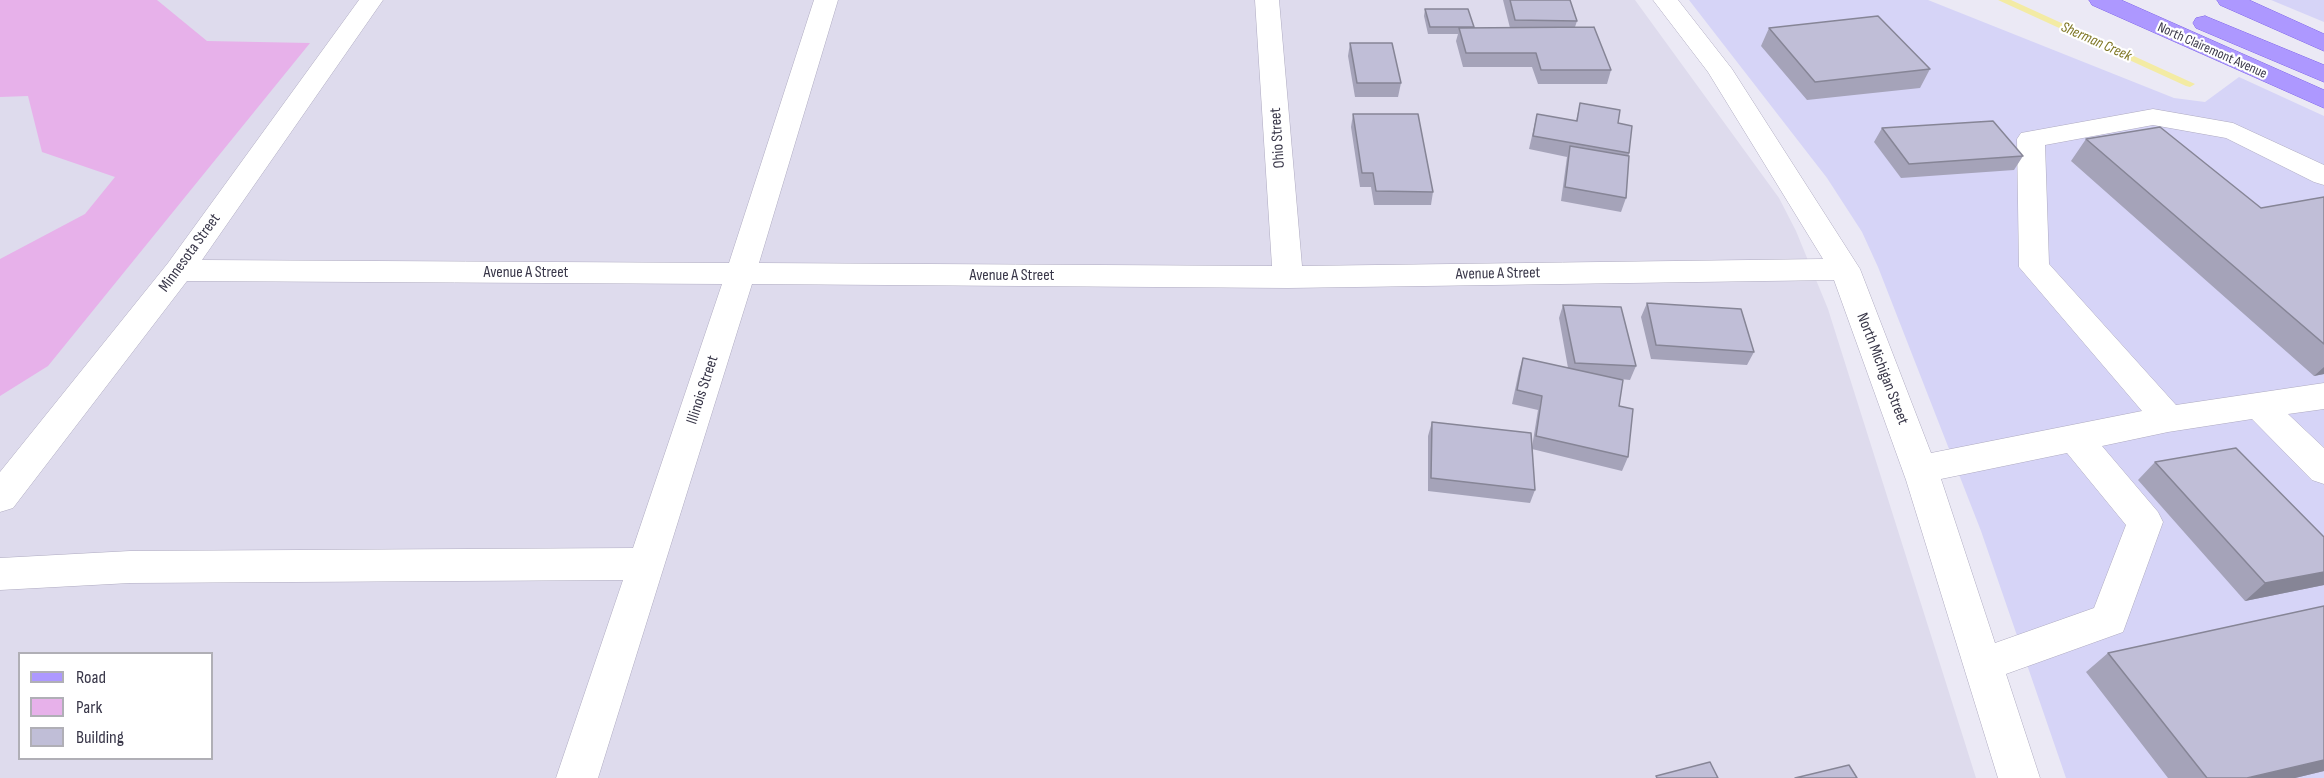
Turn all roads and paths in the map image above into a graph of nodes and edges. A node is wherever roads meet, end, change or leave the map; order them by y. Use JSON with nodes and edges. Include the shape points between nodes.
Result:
{"nodes":[{"id":1,"x":371,"y":0,"type":"edge"},
{"id":2,"x":826,"y":0,"type":"edge"},
{"id":3,"x":1267,"y":0,"type":"edge"},
{"id":4,"x":1665,"y":0,"type":"edge"},
{"id":5,"x":2101,"y":0,"type":"edge"},
{"id":6,"x":2148,"y":0,"type":"edge"},
{"id":7,"x":2229,"y":0,"type":"edge"},
{"id":8,"x":2324,"y":43,"type":"edge"},
{"id":9,"x":2324,"y":74,"type":"edge"},
{"id":10,"x":2324,"y":100,"type":"edge"},
{"id":11,"x":2324,"y":177,"type":"edge"},
{"id":12,"x":1845,"y":269,"type":"junction"},
{"id":13,"x":179,"y":270,"type":"junction"},
{"id":14,"x":740,"y":275,"type":"junction"},
{"id":15,"x":1288,"y":277,"type":"junction"},
{"id":16,"x":2324,"y":396,"type":"edge"},
{"id":17,"x":2260,"y":407,"type":"junction"},
{"id":18,"x":2168,"y":419,"type":"junction"},
{"id":19,"x":2075,"y":438,"type":"junction"},
{"id":20,"x":1920,"y":469,"type":"junction"},
{"id":21,"x":2324,"y":470,"type":"edge"},
{"id":22,"x":0,"y":498,"type":"edge"},
{"id":23,"x":646,"y":564,"type":"junction"},
{"id":24,"x":0,"y":574,"type":"edge"},
{"id":25,"x":1983,"y":665,"type":"junction"},
{"id":26,"x":577,"y":778,"type":"edge"},
{"id":27,"x":2019,"y":778,"type":"edge"}],
"edges":[{"from":1,"to":13,"type":"street","name":"Minnesota Street"},
{"from":2,"to":14,"type":"street","name":"Illinois Street"},
{"from":3,"to":15,"type":"street","name":"Ohio Street"},
{"from":4,"to":12,"type":"street","name":"North Michigan Street","via":[[1719,69]]},
{"from":5,"to":10,"type":"main road","name":"North Clairemont Avenue"},
{"from":6,"to":9,"type":"main road"},
{"from":7,"to":8,"type":"main road"},
{"from":11,"to":18,"type":"street","via":[[2233,131],[2152,117],[2031,139],[2034,267]]},
{"from":12,"to":15,"type":"street","name":"Avenue A Street"},
{"from":12,"to":20,"type":"street","name":"North Michigan Street"},
{"from":13,"to":14,"type":"street","name":"Avenue A Street"},
{"from":13,"to":22,"type":"street","name":"Minnesota Street"},
{"from":14,"to":15,"type":"street","name":"Avenue A Street"},
{"from":14,"to":23,"type":"street","name":"Illinois Street"},
{"from":16,"to":17,"type":"street"},
{"from":17,"to":18,"type":"street"},
{"from":17,"to":21,"type":"street"},
{"from":18,"to":19,"type":"street"},
{"from":19,"to":20,"type":"street"},
{"from":19,"to":25,"type":"street","via":[[2145,522],[2109,620]]},
{"from":20,"to":25,"type":"street","name":"North Michigan Street"},
{"from":23,"to":24,"type":"street","via":[[130,567]]},
{"from":23,"to":26,"type":"street","name":"Illinois Street"},
{"from":25,"to":27,"type":"street","name":"North Michigan Street"}]}
